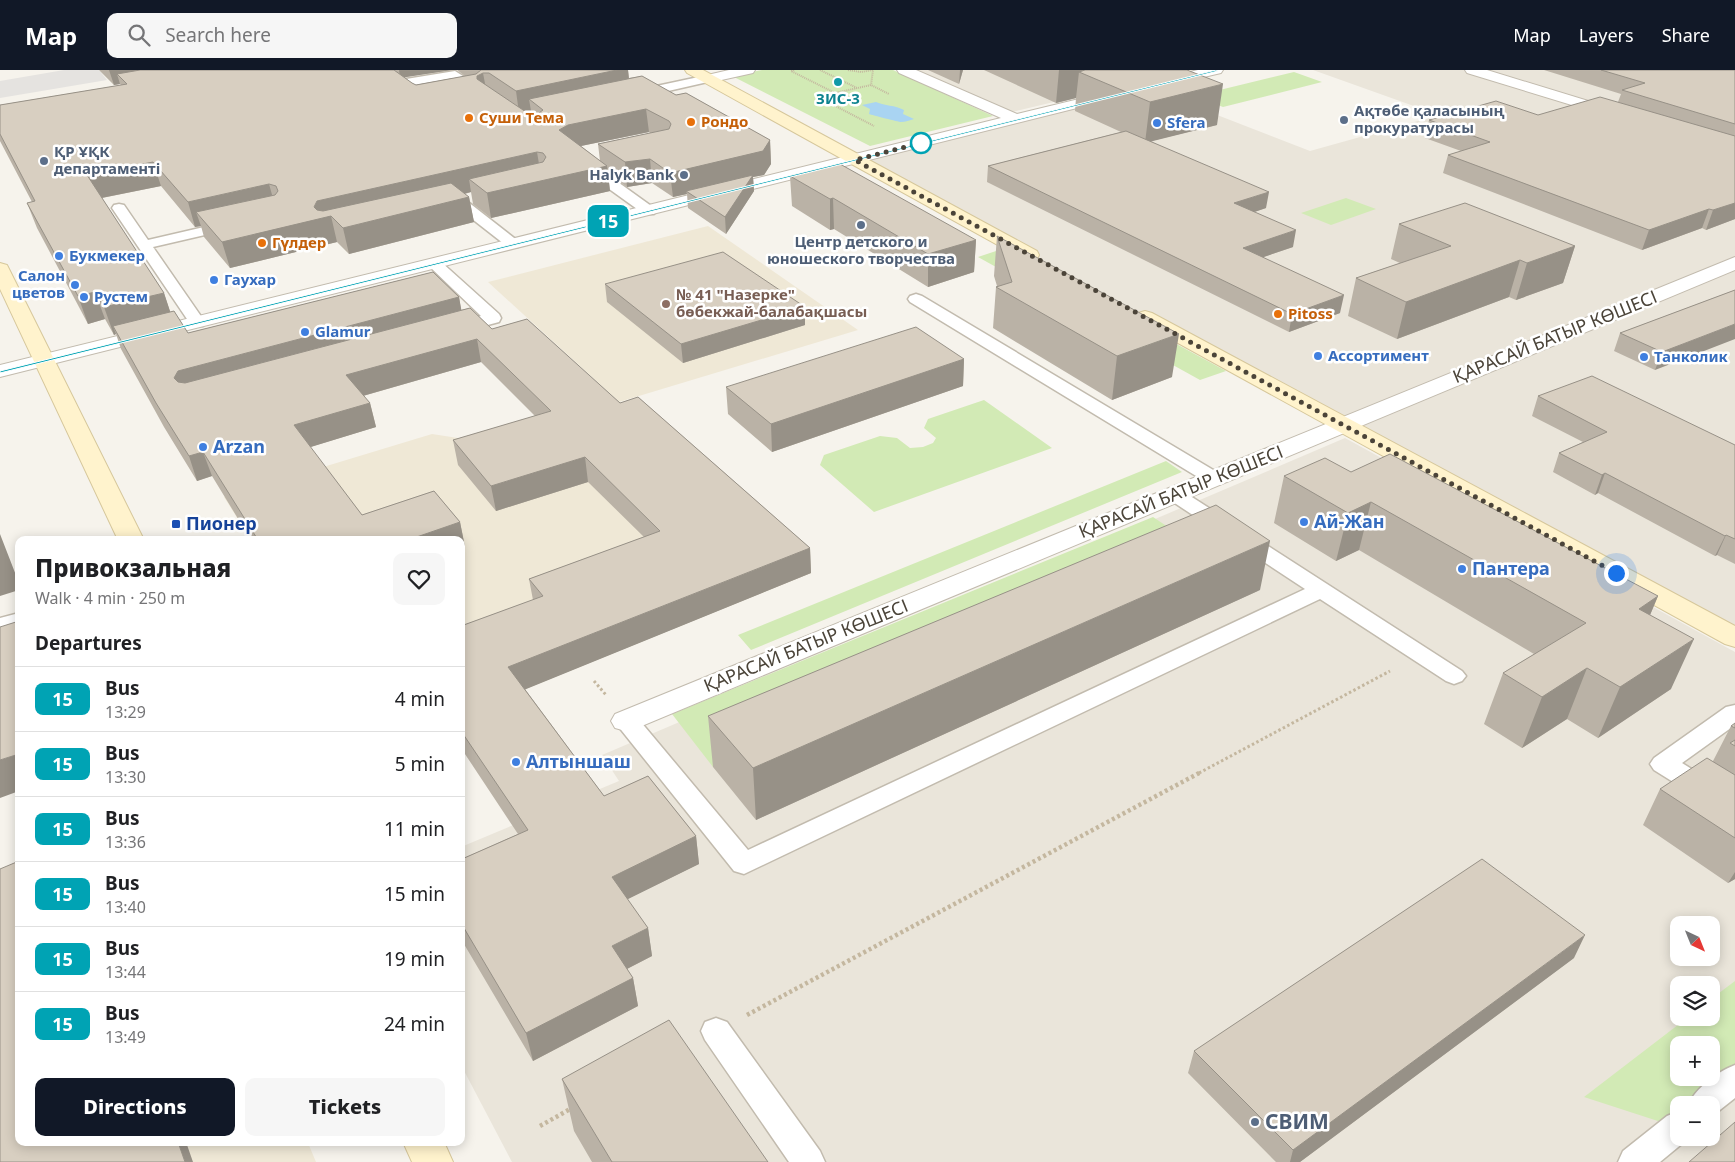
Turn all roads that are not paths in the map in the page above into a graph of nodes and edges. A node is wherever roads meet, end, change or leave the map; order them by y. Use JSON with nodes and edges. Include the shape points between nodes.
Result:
{"nodes":[{"id":1,"x":380,"y":70,"type":"edge"},
{"id":2,"x":748,"y":70,"type":"edge"},
{"id":3,"x":904,"y":70,"type":"edge"},
{"id":4,"x":1216,"y":70,"type":"edge"},
{"id":5,"x":1472,"y":70,"type":"edge"},
{"id":6,"x":700,"y":74,"type":"edge"},
{"id":7,"x":398,"y":84,"type":"junction"},
{"id":8,"x":1145,"y":87,"type":"edge"},
{"id":9,"x":1126,"y":92,"type":"edge"},
{"id":10,"x":460,"y":94,"type":"edge"},
{"id":11,"x":413,"y":96,"type":"edge"},
{"id":12,"x":624,"y":97,"type":"edge"},
{"id":13,"x":1632,"y":118,"type":"edge"},
{"id":14,"x":1016,"y":119,"type":"junction"},
{"id":15,"x":855,"y":160,"type":"junction"},
{"id":16,"x":603,"y":161,"type":"edge"},
{"id":17,"x":477,"y":197,"type":"edge"},
{"id":18,"x":458,"y":202,"type":"junction"},
{"id":19,"x":440,"y":206,"type":"edge"},
{"id":20,"x":119,"y":208,"type":"dead end"},
{"id":21,"x":649,"y":211,"type":"junction"},
{"id":22,"x":248,"y":221,"type":"edge"},
{"id":23,"x":513,"y":244,"type":"junction"},
{"id":24,"x":144,"y":245,"type":"junction"},
{"id":25,"x":1735,"y":263,"type":"edge"},
{"id":26,"x":435,"y":264,"type":"junction"},
{"id":27,"x":1051,"y":266,"type":"edge"},
{"id":28,"x":0,"y":269,"type":"edge"},
{"id":29,"x":6,"y":295,"type":"edge"},
{"id":30,"x":916,"y":299,"type":"dead end"},
{"id":31,"x":1130,"y":309,"type":"edge"},
{"id":32,"x":197,"y":322,"type":"junction"},
{"id":33,"x":437,"y":334,"type":"edge"},
{"id":34,"x":44,"y":360,"type":"junction"},
{"id":35,"x":0,"y":371,"type":"edge"},
{"id":36,"x":1343,"y":425,"type":"junction"},
{"id":37,"x":1213,"y":478,"type":"junction"},
{"id":38,"x":1174,"y":494,"type":"junction"},
{"id":39,"x":129,"y":536,"type":"edge"},
{"id":40,"x":1321,"y":590,"type":"junction"},
{"id":41,"x":15,"y":621,"type":"edge"},
{"id":42,"x":0,"y":626,"type":"edge"},
{"id":43,"x":1735,"y":638,"type":"edge"},
{"id":44,"x":1454,"y":676,"type":"dead end"},
{"id":45,"x":1735,"y":712,"type":"edge"},
{"id":46,"x":626,"y":721,"type":"joint"},
{"id":47,"x":1735,"y":808,"type":"edge"},
{"id":48,"x":716,"y":1031,"type":"road end"},
{"id":49,"x":1735,"y":1079,"type":"edge"},
{"id":50,"x":1715,"y":1096,"type":"edge"},
{"id":51,"x":1670,"y":1133,"type":"edge"},
{"id":52,"x":425,"y":1146,"type":"edge"},
{"id":53,"x":432,"y":1162,"type":"edge"},
{"id":54,"x":808,"y":1162,"type":"edge"},
{"id":55,"x":1635,"y":1162,"type":"edge"}],
"edges":[{"from":1,"to":7,"type":"lane"},
{"from":2,"to":6,"type":"street"},
{"from":3,"to":14,"type":"street"},
{"from":4,"to":8,"type":"street"},
{"from":5,"to":13,"type":"street"},
{"from":6,"to":12,"type":"lane"},
{"from":6,"to":15,"type":"street"},
{"from":7,"to":10,"type":"lane","via":[[455,74],[479,90]]},
{"from":7,"to":11,"type":"lane"},
{"from":9,"to":14,"type":"street"},
{"from":14,"to":15,"type":"street"},
{"from":15,"to":21,"type":"street"},
{"from":15,"to":27,"type":"street"},
{"from":16,"to":21,"type":"lane","via":[[582,162]]},
{"from":17,"to":18,"type":"lane"},
{"from":18,"to":19,"type":"lane"},
{"from":18,"to":23,"type":"lane"},
{"from":20,"to":24,"type":"lane"},
{"from":21,"to":23,"type":"street"},
{"from":22,"to":24,"type":"lane"},
{"from":23,"to":26,"type":"street"},
{"from":24,"to":32,"type":"lane"},
{"from":25,"to":36,"type":"street","name":"ҚАРАСАЙ БАТЫР КӨШЕСІ"},
{"from":26,"to":32,"type":"street"},
{"from":26,"to":33,"type":"lane","via":[[493,318]]},
{"from":28,"to":29,"type":"street"},
{"from":29,"to":34,"type":"street"},
{"from":30,"to":37,"type":"lane"},
{"from":31,"to":36,"type":"street"},
{"from":32,"to":34,"type":"street"},
{"from":34,"to":35,"type":"street"},
{"from":34,"to":39,"type":"street"},
{"from":36,"to":37,"type":"street","name":"ҚАРАСАЙ БАТЫР КӨШЕСІ"},
{"from":36,"to":43,"type":"street"},
{"from":37,"to":38,"type":"street","name":"ҚАРАСАЙ БАТЫР КӨШЕСІ"},
{"from":38,"to":40,"type":"lane"},
{"from":38,"to":46,"type":"street","name":"ҚАРАСАЙ БАТЫР КӨШЕСІ"},
{"from":40,"to":44,"type":"lane"},
{"from":40,"to":46,"type":"lane","via":[[744,864]]},
{"from":41,"to":42,"type":"lane"},
{"from":45,"to":47,"type":"lane","via":[[1663,764]]},
{"from":48,"to":54,"type":"lane"},
{"from":49,"to":50,"type":"lane"},
{"from":51,"to":55,"type":"lane"},
{"from":52,"to":53,"type":"street"}]}
